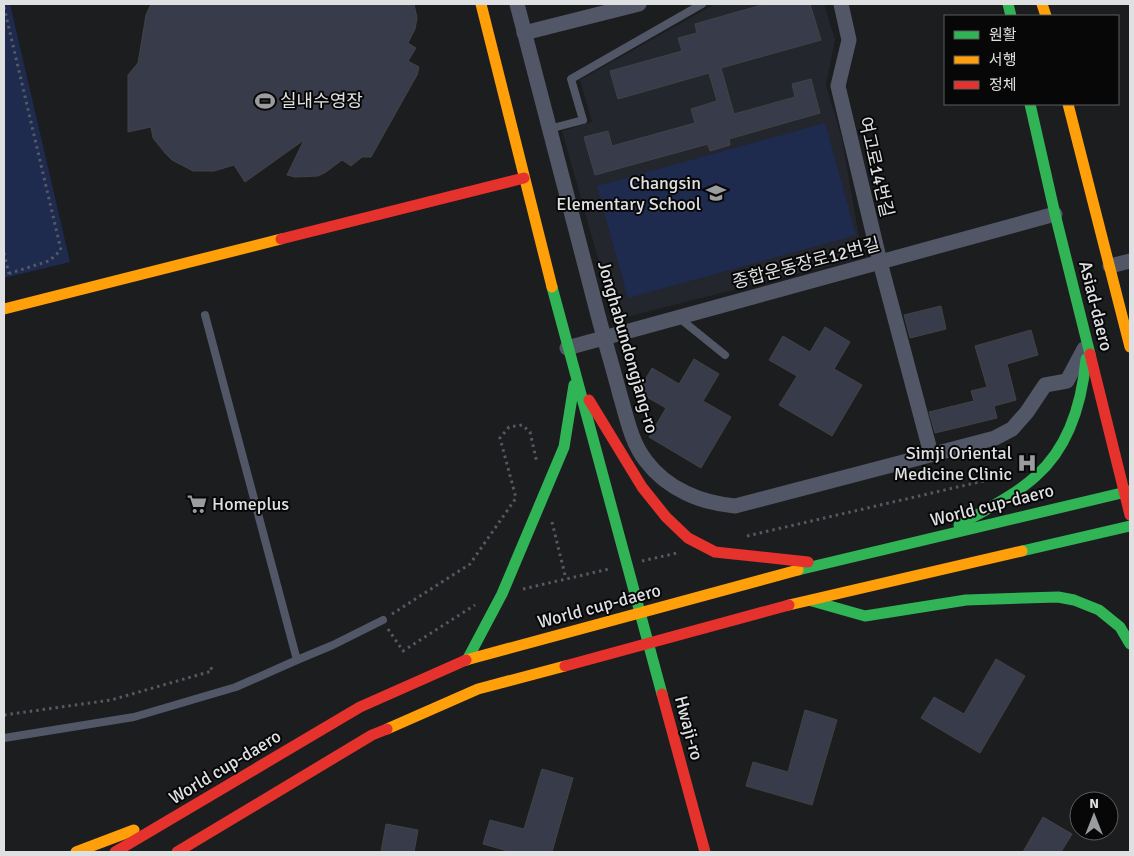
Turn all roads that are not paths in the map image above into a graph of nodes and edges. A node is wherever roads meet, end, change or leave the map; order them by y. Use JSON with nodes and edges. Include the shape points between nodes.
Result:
{"nodes":[{"id":1,"x":481,"y":4,"type":"edge"},
{"id":2,"x":517,"y":4,"type":"edge"},
{"id":3,"x":640,"y":4,"type":"edge"},
{"id":4,"x":702,"y":4,"type":"edge"},
{"id":5,"x":841,"y":4,"type":"edge"},
{"id":6,"x":524,"y":33,"type":"junction"},
{"id":7,"x":1030,"y":105,"type":"edge"},
{"id":8,"x":1068,"y":105,"type":"edge"},
{"id":9,"x":549,"y":129,"type":"junction"},
{"id":10,"x":524,"y":178,"type":"junction"},
{"id":11,"x":1055,"y":214,"type":"junction"},
{"id":12,"x":1130,"y":261,"type":"edge"},
{"id":13,"x":880,"y":262,"type":"junction"},
{"id":14,"x":1110,"y":266,"type":"junction"},
{"id":15,"x":4,"y":309,"type":"edge"},
{"id":16,"x":205,"y":315,"type":"dead end"},
{"id":17,"x":678,"y":317,"type":"junction"},
{"id":18,"x":604,"y":338,"type":"junction"},
{"id":19,"x":1129,"y":338,"type":"edge"},
{"id":20,"x":1087,"y":344,"type":"junction"},
{"id":21,"x":1130,"y":347,"type":"edge"},
{"id":22,"x":567,"y":348,"type":"junction"},
{"id":23,"x":724,"y":355,"type":"dead end"},
{"id":24,"x":576,"y":378,"type":"junction"},
{"id":25,"x":931,"y":454,"type":"junction"},
{"id":26,"x":1127,"y":491,"type":"edge"},
{"id":27,"x":1130,"y":515,"type":"edge"},
{"id":28,"x":1130,"y":526,"type":"edge"},
{"id":29,"x":941,"y":536,"type":"junction"},
{"id":30,"x":820,"y":564,"type":"junction"},
{"id":31,"x":809,"y":600,"type":"junction"},
{"id":32,"x":640,"y":613,"type":"junction"},
{"id":33,"x":383,"y":620,"type":"road end"},
{"id":34,"x":649,"y":644,"type":"junction"},
{"id":35,"x":1130,"y":644,"type":"edge"},
{"id":36,"x":297,"y":660,"type":"junction"},
{"id":37,"x":467,"y":660,"type":"junction"},
{"id":38,"x":4,"y":738,"type":"edge"},
{"id":39,"x":179,"y":814,"type":"junction"},
{"id":40,"x":76,"y":852,"type":"edge"},
{"id":41,"x":116,"y":852,"type":"edge"},
{"id":42,"x":176,"y":852,"type":"edge"},
{"id":43,"x":705,"y":852,"type":"edge"}],
"edges":[{"from":1,"to":10,"type":"main road"},
{"from":2,"to":6,"type":"street","name":"Jonghabundongjang-ro"},
{"from":3,"to":6,"type":"street"},
{"from":4,"to":9,"type":"lane","via":[[571,80],[583,120]]},
{"from":5,"to":13,"type":"street","name":"여고로14번길","via":[[849,40],[838,86]]},
{"from":6,"to":9,"type":"street","name":"Jonghabundongjang-ro"},
{"from":7,"to":11,"type":"main road","name":"Asiad-daero"},
{"from":8,"to":14,"type":"main road","name":"Asiad-daero"},
{"from":9,"to":18,"type":"street","name":"Jonghabundongjang-ro"},
{"from":10,"to":15,"type":"main road"},
{"from":10,"to":22,"type":"main road"},
{"from":11,"to":13,"type":"street","name":"종합운동장로12번길"},
{"from":11,"to":20,"type":"main road","name":"Asiad-daero"},
{"from":12,"to":14,"type":"street"},
{"from":13,"to":17,"type":"street","name":"종합운동장로12번길"},
{"from":13,"to":25,"type":"street","name":"여고로14번길"},
{"from":14,"to":19,"type":"main road","name":"Asiad-daero"},
{"from":16,"to":36,"type":"lane"},
{"from":17,"to":18,"type":"street","name":"종합운동장로12번길"},
{"from":17,"to":23,"type":"lane"},
{"from":18,"to":22,"type":"street","name":"종합운동장로12번길"},
{"from":18,"to":25,"type":"street","name":"Jonghabundongjang-ro","via":[[633,440],[658,476],[692,496],[735,506]]},
{"from":19,"to":21,"type":"main road","name":"Asiad-daero"},
{"from":20,"to":25,"type":"street","name":"Jonghabundongjang-ro","via":[[1067,381],[1045,385],[1012,429],[995,438]]},
{"from":20,"to":26,"type":"main road","name":"Asiad-daero"},
{"from":20,"to":29,"type":"main road","via":[[1082,395],[1063,439],[1044,469],[1026,484]]},
{"from":22,"to":24,"type":"main road"},
{"from":24,"to":30,"type":"main road","via":[[642,487],[688,538],[715,552]]},
{"from":24,"to":32,"type":"main road"},
{"from":24,"to":37,"type":"main road","via":[[564,447],[502,594]]},
{"from":26,"to":27,"type":"main road","name":"Asiad-daero"},
{"from":26,"to":29,"type":"main road","name":"World cup-daero"},
{"from":28,"to":31,"type":"main road"},
{"from":29,"to":30,"type":"main road","name":"World cup-daero"},
{"from":30,"to":32,"type":"main road","name":"World cup-daero"},
{"from":31,"to":34,"type":"main road"},
{"from":31,"to":35,"type":"main road","via":[[865,616],[966,600],[1058,597],[1088,604],[1098,610],[1120,627]]},
{"from":32,"to":34,"type":"main road","name":"Hwaji-ro"},
{"from":32,"to":37,"type":"main road","name":"World cup-daero"},
{"from":33,"to":36,"type":"lane"},
{"from":34,"to":42,"type":"main road","via":[[478,689],[372,735]]},
{"from":34,"to":43,"type":"main road","name":"Hwaji-ro"},
{"from":36,"to":38,"type":"lane","via":[[236,687],[134,717]]},
{"from":37,"to":39,"type":"main road","name":"World cup-daero","via":[[360,707]]},
{"from":39,"to":40,"type":"main road"},
{"from":39,"to":41,"type":"main road","name":"World cup-daero"}]}
